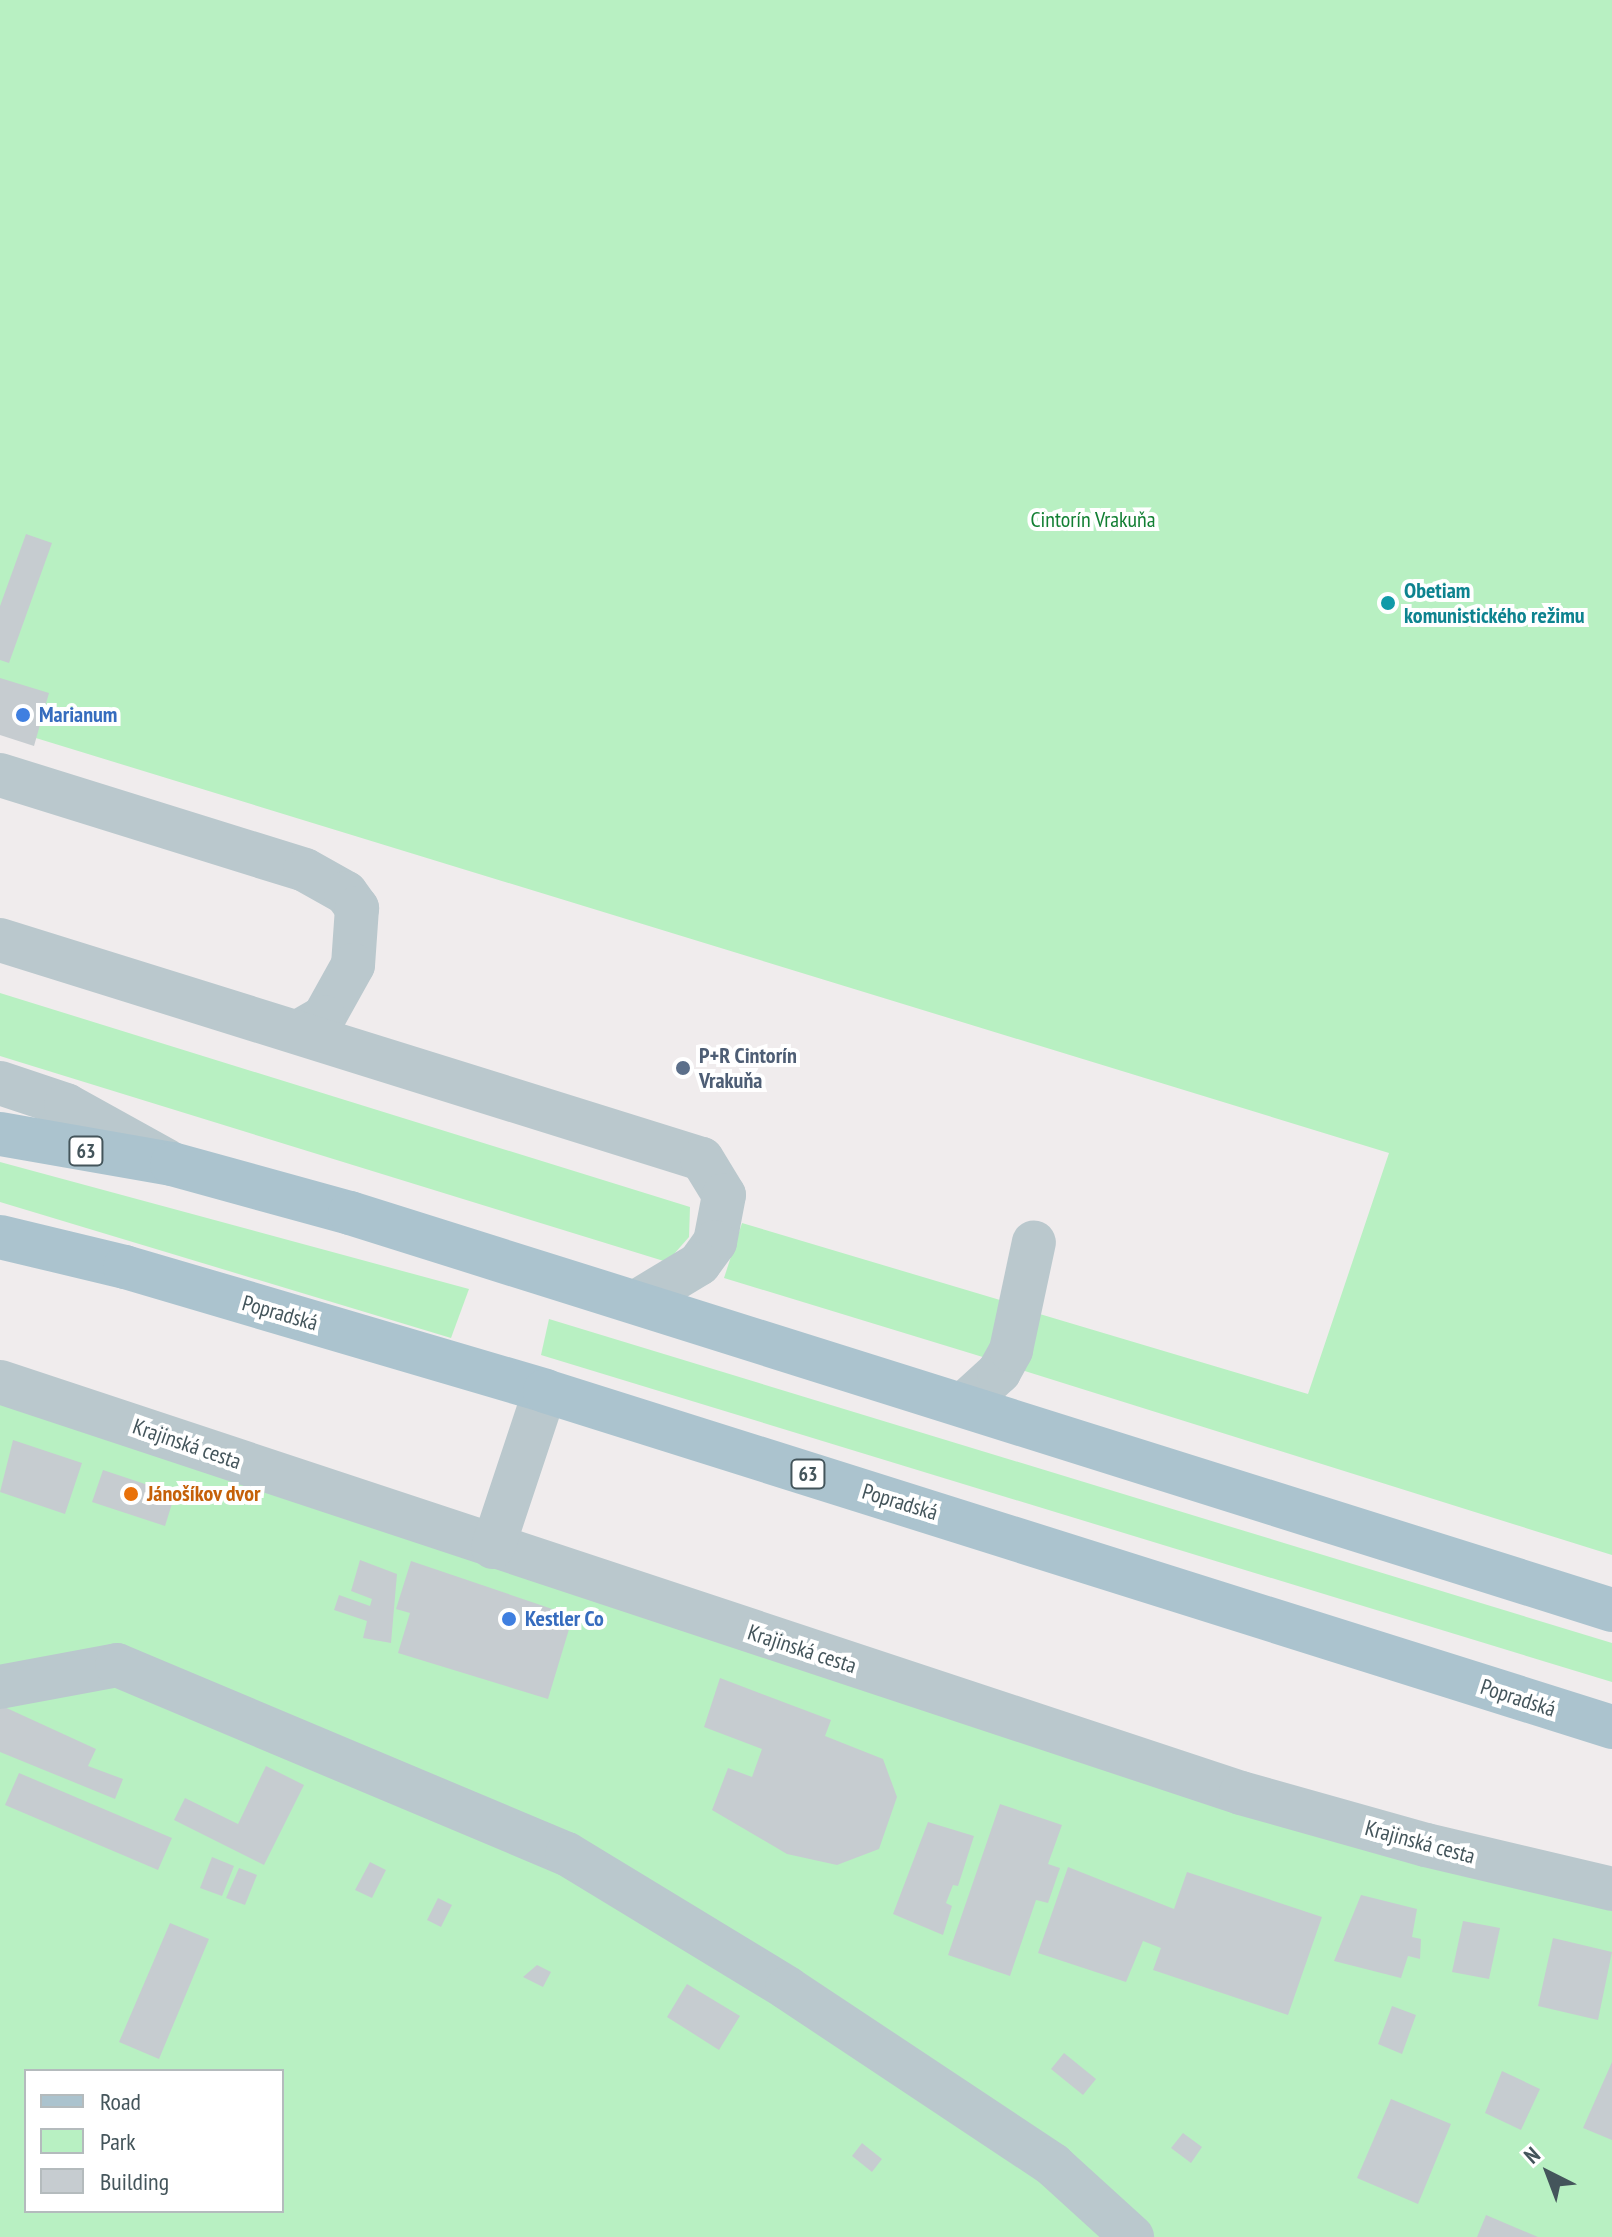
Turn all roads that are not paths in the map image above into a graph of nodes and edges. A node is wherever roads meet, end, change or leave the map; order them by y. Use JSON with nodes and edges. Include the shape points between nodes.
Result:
{"nodes":[{"id":1,"x":0,"y":775,"type":"edge"},
{"id":2,"x":0,"y":940,"type":"edge"},
{"id":3,"x":298,"y":1032,"type":"junction"},
{"id":4,"x":0,"y":1083,"type":"edge"},
{"id":5,"x":0,"y":1134,"type":"edge"},
{"id":6,"x":172,"y":1164,"type":"junction"},
{"id":7,"x":0,"y":1237,"type":"edge"},
{"id":8,"x":1034,"y":1242,"type":"dead end"},
{"id":9,"x":636,"y":1302,"type":"junction"},
{"id":10,"x":0,"y":1382,"type":"edge"},
{"id":11,"x":545,"y":1391,"type":"junction"},
{"id":12,"x":963,"y":1405,"type":"junction"},
{"id":13,"x":493,"y":1547,"type":"junction"},
{"id":14,"x":1612,"y":1610,"type":"edge"},
{"id":15,"x":0,"y":1687,"type":"edge"},
{"id":16,"x":1612,"y":1727,"type":"edge"},
{"id":17,"x":1612,"y":1889,"type":"edge"},
{"id":18,"x":1132,"y":2237,"type":"edge"}],
"edges":[{"from":1,"to":3,"type":"street","via":[[305,870],[346,893],[357,908],[353,965],[324,1017]]},
{"from":2,"to":3,"type":"street"},
{"from":3,"to":9,"type":"street","via":[[702,1159],[724,1195],[715,1242],[699,1264]]},
{"from":4,"to":6,"type":"street","via":[[66,1105]]},
{"from":5,"to":6,"type":"main road","number":"63"},
{"from":6,"to":9,"type":"main road","number":"63"},
{"from":7,"to":11,"type":"main road","name":"Popradská","number":"63","via":[[125,1267]]},
{"from":8,"to":12,"type":"street","via":[[1011,1350],[999,1372]]},
{"from":9,"to":12,"type":"main road","number":"63"},
{"from":10,"to":13,"type":"street","name":"Krajinská cesta"},
{"from":11,"to":13,"type":"street"},
{"from":11,"to":16,"type":"main road","name":"Popradská","number":"63"},
{"from":12,"to":14,"type":"main road","number":"63"},
{"from":13,"to":17,"type":"street","name":"Krajinská cesta","via":[[1241,1793]]},
{"from":15,"to":18,"type":"street","via":[[117,1665],[567,1854],[787,1988],[1053,2165]]}]}
